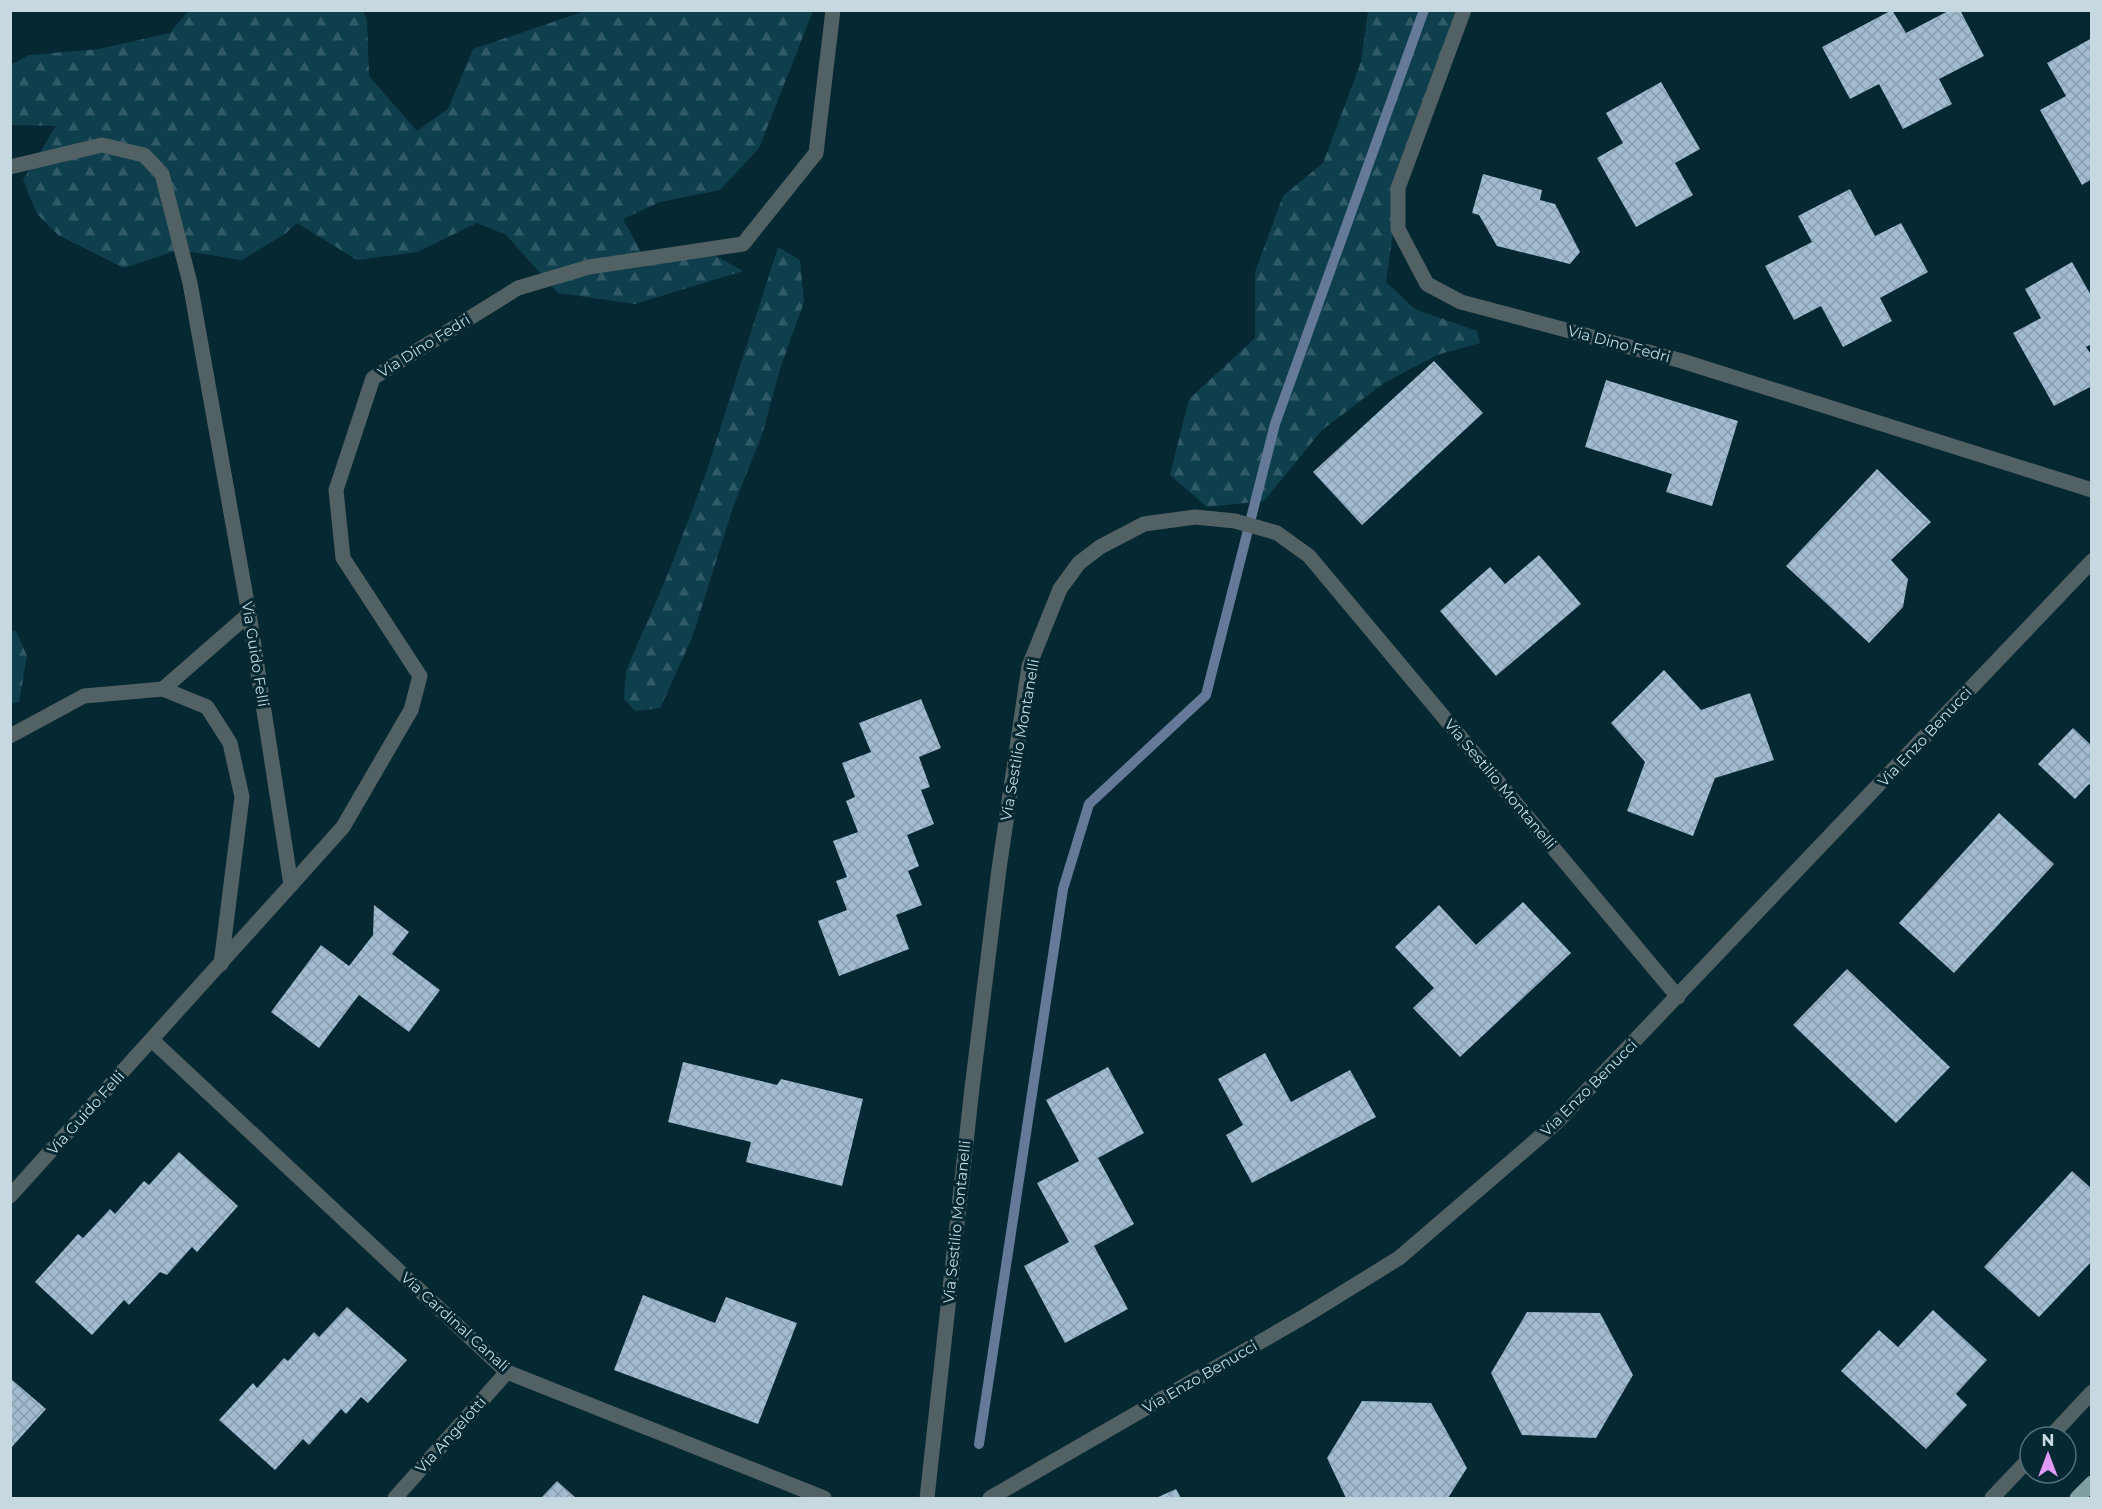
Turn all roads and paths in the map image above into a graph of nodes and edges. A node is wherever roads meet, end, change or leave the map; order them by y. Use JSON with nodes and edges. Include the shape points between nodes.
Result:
{"nodes":[{"id":1,"x":833,"y":10,"type":"edge"},
{"id":2,"x":1464,"y":10,"type":"edge"},
{"id":3,"x":10,"y":167,"type":"edge"},
{"id":4,"x":2091,"y":490,"type":"edge"},
{"id":5,"x":2091,"y":561,"type":"edge"},
{"id":6,"x":249,"y":614,"type":"junction"},
{"id":7,"x":162,"y":689,"type":"junction"},
{"id":8,"x":10,"y":736,"type":"edge"},
{"id":9,"x":291,"y":885,"type":"junction"},
{"id":10,"x":221,"y":964,"type":"junction"},
{"id":11,"x":1678,"y":997,"type":"junction"},
{"id":12,"x":152,"y":1040,"type":"junction"},
{"id":13,"x":16,"y":1182,"type":"edge"},
{"id":14,"x":10,"y":1196,"type":"edge"},
{"id":15,"x":507,"y":1372,"type":"junction"},
{"id":16,"x":2091,"y":1392,"type":"edge"},
{"id":17,"x":2061,"y":1425,"type":"edge"},
{"id":18,"x":2018,"y":1471,"type":"edge"},
{"id":19,"x":2091,"y":1483,"type":"edge"},
{"id":20,"x":395,"y":1498,"type":"edge"},
{"id":21,"x":824,"y":1498,"type":"edge"},
{"id":22,"x":927,"y":1498,"type":"edge"},
{"id":23,"x":990,"y":1498,"type":"edge"},
{"id":24,"x":1992,"y":1498,"type":"edge"},
{"id":25,"x":2077,"y":1498,"type":"edge"}],
"edges":[{"from":1,"to":9,"type":"street","name":"Via Dino Fedri","via":[[816,153],[743,244],[589,267],[518,288],[373,378],[336,490],[343,558],[420,676],[411,710],[344,827]]},
{"from":2,"to":4,"type":"street","name":"Via Dino Fedri","via":[[1398,188],[1398,229],[1427,284],[1461,302],[1682,361]]},
{"from":3,"to":6,"type":"street","name":"Via Guido Felli","via":[[102,145],[144,155],[162,174],[190,283]]},
{"from":5,"to":11,"type":"street","name":"Via Enzo Benucci"},
{"from":6,"to":7,"type":"street"},
{"from":6,"to":9,"type":"street","name":"Via Guido Felli"},
{"from":7,"to":8,"type":"street","via":[[84,696]]},
{"from":7,"to":10,"type":"street","via":[[207,707],[230,743],[242,797]]},
{"from":9,"to":10,"type":"street","name":"Via Guido Felli"},
{"from":10,"to":12,"type":"street","name":"Via Guido Felli"},
{"from":11,"to":22,"type":"street","name":"Via Sestilio Montanelli","via":[[1309,556],[1277,533],[1235,521],[1195,517],[1144,524],[1100,547],[1079,563],[1060,589],[1029,666],[972,1088]]},
{"from":11,"to":23,"type":"street","name":"Via Enzo Benucci","via":[[1556,1124],[1399,1258]]},
{"from":12,"to":13,"type":"street","name":"Via Guido Felli"},
{"from":12,"to":15,"type":"street","name":"Via Cardinal Canali"},
{"from":13,"to":14,"type":"street","name":"Via Guido Felli"},
{"from":15,"to":20,"type":"street","name":"Via Angelotti"},
{"from":15,"to":21,"type":"street","name":"Via Cardinal Canali"},
{"from":16,"to":17,"type":"street"},
{"from":18,"to":24,"type":"street"},
{"from":19,"to":25,"type":"main road"}]}
